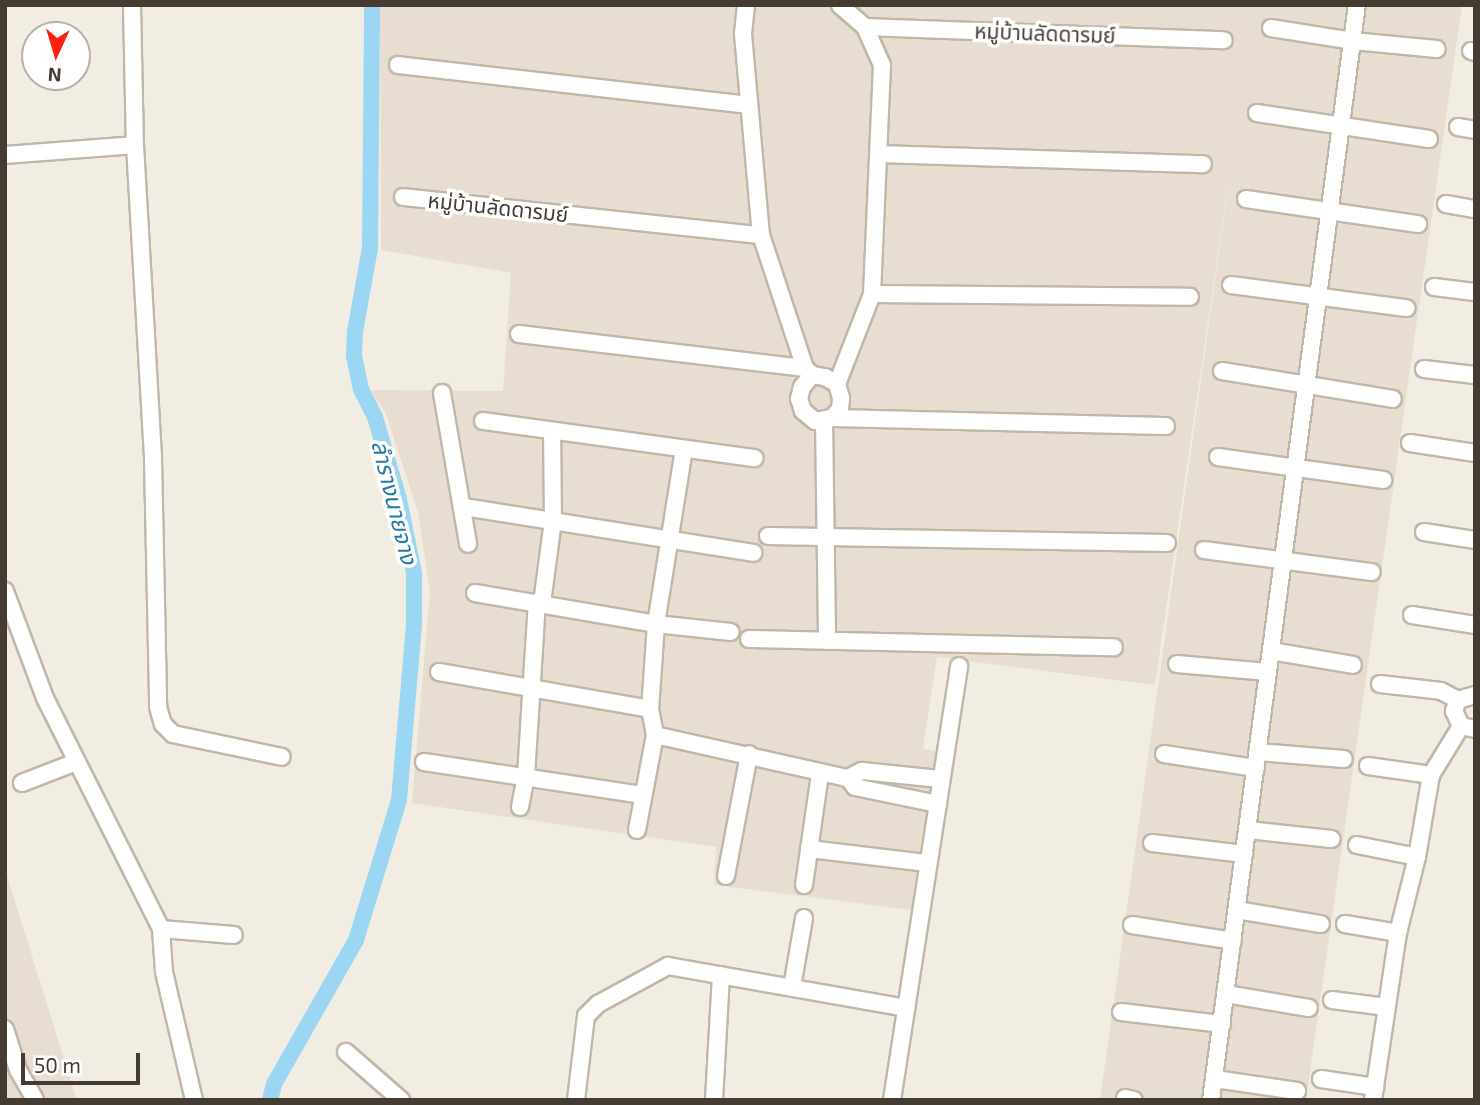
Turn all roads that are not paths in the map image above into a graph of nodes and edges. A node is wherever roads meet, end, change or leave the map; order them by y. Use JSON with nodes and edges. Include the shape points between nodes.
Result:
{"nodes":[{"id":1,"x":132,"y":5,"type":"edge"},
{"id":2,"x":746,"y":5,"type":"edge"},
{"id":3,"x":840,"y":5,"type":"edge"},
{"id":4,"x":1357,"y":5,"type":"edge"},
{"id":5,"x":865,"y":27,"type":"junction"},
{"id":6,"x":1270,"y":28,"type":"dead end"},
{"id":7,"x":1224,"y":40,"type":"dead end"},
{"id":8,"x":1352,"y":41,"type":"junction"},
{"id":9,"x":1437,"y":49,"type":"dead end"},
{"id":10,"x":398,"y":65,"type":"dead end"},
{"id":11,"x":748,"y":104,"type":"junction"},
{"id":12,"x":1257,"y":113,"type":"dead end"},
{"id":13,"x":1341,"y":124,"type":"junction"},
{"id":14,"x":1458,"y":127,"type":"dead end"},
{"id":15,"x":1475,"y":130,"type":"edge"},
{"id":16,"x":1429,"y":139,"type":"dead end"},
{"id":17,"x":135,"y":145,"type":"junction"},
{"id":18,"x":879,"y":154,"type":"junction"},
{"id":19,"x":5,"y":155,"type":"edge"},
{"id":20,"x":1203,"y":164,"type":"dead end"},
{"id":21,"x":403,"y":197,"type":"dead end"},
{"id":22,"x":1246,"y":199,"type":"dead end"},
{"id":23,"x":1446,"y":204,"type":"dead end"},
{"id":24,"x":1475,"y":209,"type":"edge"},
{"id":25,"x":1329,"y":211,"type":"junction"},
{"id":26,"x":1419,"y":224,"type":"dead end"},
{"id":27,"x":761,"y":235,"type":"junction"},
{"id":28,"x":1231,"y":285,"type":"dead end"},
{"id":29,"x":1434,"y":287,"type":"dead end"},
{"id":30,"x":1475,"y":292,"type":"edge"},
{"id":31,"x":872,"y":294,"type":"junction"},
{"id":32,"x":1318,"y":295,"type":"junction"},
{"id":33,"x":1190,"y":297,"type":"dead end"},
{"id":34,"x":1406,"y":308,"type":"dead end"},
{"id":35,"x":519,"y":334,"type":"dead end"},
{"id":36,"x":1424,"y":369,"type":"dead end"},
{"id":37,"x":1222,"y":371,"type":"dead end"},
{"id":38,"x":809,"y":372,"type":"junction"},
{"id":39,"x":1475,"y":375,"type":"edge"},
{"id":40,"x":837,"y":384,"type":"junction"},
{"id":41,"x":1306,"y":384,"type":"junction"},
{"id":42,"x":442,"y":393,"type":"dead end"},
{"id":43,"x":1393,"y":399,"type":"dead end"},
{"id":44,"x":828,"y":419,"type":"junction"},
{"id":45,"x":483,"y":421,"type":"dead end"},
{"id":46,"x":1167,"y":426,"type":"dead end"},
{"id":47,"x":552,"y":431,"type":"junction"},
{"id":48,"x":1410,"y":443,"type":"dead end"},
{"id":49,"x":684,"y":449,"type":"junction"},
{"id":50,"x":1475,"y":453,"type":"edge"},
{"id":51,"x":1219,"y":457,"type":"dead end"},
{"id":52,"x":754,"y":458,"type":"dead end"},
{"id":53,"x":1296,"y":467,"type":"junction"},
{"id":54,"x":1383,"y":480,"type":"dead end"},
{"id":55,"x":464,"y":506,"type":"junction"},
{"id":56,"x":553,"y":521,"type":"junction"},
{"id":57,"x":1424,"y":532,"type":"dead end"},
{"id":58,"x":768,"y":536,"type":"dead end"},
{"id":59,"x":823,"y":537,"type":"junction"},
{"id":60,"x":670,"y":539,"type":"junction"},
{"id":61,"x":1475,"y":540,"type":"edge"},
{"id":62,"x":1167,"y":542,"type":"dead end"},
{"id":63,"x":468,"y":544,"type":"dead end"},
{"id":64,"x":1204,"y":550,"type":"dead end"},
{"id":65,"x":753,"y":553,"type":"dead end"},
{"id":66,"x":1283,"y":561,"type":"junction"},
{"id":67,"x":1372,"y":572,"type":"dead end"},
{"id":68,"x":5,"y":591,"type":"edge"},
{"id":69,"x":475,"y":593,"type":"dead end"},
{"id":70,"x":539,"y":602,"type":"junction"},
{"id":71,"x":1412,"y":615,"type":"dead end"},
{"id":72,"x":656,"y":624,"type":"junction"},
{"id":73,"x":1475,"y":625,"type":"edge"},
{"id":74,"x":731,"y":632,"type":"dead end"},
{"id":75,"x":749,"y":639,"type":"dead end"},
{"id":76,"x":827,"y":641,"type":"junction"},
{"id":77,"x":1114,"y":647,"type":"dead end"},
{"id":78,"x":1271,"y":652,"type":"junction"},
{"id":79,"x":1177,"y":664,"type":"dead end"},
{"id":80,"x":1353,"y":665,"type":"dead end"},
{"id":81,"x":959,"y":666,"type":"dead end"},
{"id":82,"x":439,"y":672,"type":"dead end"},
{"id":83,"x":1268,"y":672,"type":"junction"},
{"id":84,"x":1380,"y":684,"type":"dead end"},
{"id":85,"x":533,"y":688,"type":"junction"},
{"id":86,"x":1475,"y":695,"type":"edge"},
{"id":87,"x":1458,"y":700,"type":"junction"},
{"id":88,"x":650,"y":709,"type":"junction"},
{"id":89,"x":1468,"y":727,"type":"edge"},
{"id":90,"x":655,"y":735,"type":"junction"},
{"id":91,"x":749,"y":754,"type":"junction"},
{"id":92,"x":1164,"y":754,"type":"dead end"},
{"id":93,"x":282,"y":757,"type":"dead end"},
{"id":94,"x":1344,"y":759,"type":"dead end"},
{"id":95,"x":1257,"y":760,"type":"junction"},
{"id":96,"x":76,"y":762,"type":"junction"},
{"id":97,"x":425,"y":762,"type":"dead end"},
{"id":98,"x":1368,"y":766,"type":"dead end"},
{"id":99,"x":820,"y":774,"type":"junction"},
{"id":100,"x":1430,"y":775,"type":"junction"},
{"id":101,"x":526,"y":776,"type":"junction"},
{"id":102,"x":848,"y":778,"type":"junction"},
{"id":103,"x":940,"y":779,"type":"junction"},
{"id":104,"x":22,"y":783,"type":"dead end"},
{"id":105,"x":642,"y":794,"type":"junction"},
{"id":106,"x":938,"y":804,"type":"junction"},
{"id":107,"x":520,"y":807,"type":"dead end"},
{"id":108,"x":637,"y":830,"type":"dead end"},
{"id":109,"x":1248,"y":830,"type":"junction"},
{"id":110,"x":1332,"y":839,"type":"dead end"},
{"id":111,"x":1152,"y":843,"type":"dead end"},
{"id":112,"x":1357,"y":845,"type":"dead end"},
{"id":113,"x":809,"y":849,"type":"junction"},
{"id":114,"x":1244,"y":854,"type":"junction"},
{"id":115,"x":1417,"y":857,"type":"junction"},
{"id":116,"x":926,"y":863,"type":"junction"},
{"id":117,"x":726,"y":876,"type":"dead end"},
{"id":118,"x":804,"y":885,"type":"dead end"},
{"id":119,"x":1237,"y":911,"type":"junction"},
{"id":120,"x":804,"y":918,"type":"dead end"},
{"id":121,"x":1321,"y":924,"type":"dead end"},
{"id":122,"x":1345,"y":924,"type":"dead end"},
{"id":123,"x":1132,"y":926,"type":"dead end"},
{"id":124,"x":161,"y":929,"type":"junction"},
{"id":125,"x":1398,"y":933,"type":"junction"},
{"id":126,"x":233,"y":935,"type":"dead end"},
{"id":127,"x":1233,"y":942,"type":"junction"},
{"id":128,"x":721,"y":975,"type":"junction"},
{"id":129,"x":792,"y":986,"type":"junction"},
{"id":130,"x":1226,"y":994,"type":"junction"},
{"id":131,"x":1332,"y":1000,"type":"dead end"},
{"id":132,"x":1387,"y":1007,"type":"junction"},
{"id":133,"x":906,"y":1008,"type":"junction"},
{"id":134,"x":1309,"y":1008,"type":"dead end"},
{"id":135,"x":1121,"y":1012,"type":"dead end"},
{"id":136,"x":1222,"y":1024,"type":"junction"},
{"id":137,"x":5,"y":1029,"type":"edge"},
{"id":138,"x":346,"y":1052,"type":"dead end"},
{"id":139,"x":1215,"y":1079,"type":"junction"},
{"id":140,"x":1321,"y":1079,"type":"dead end"},
{"id":141,"x":1297,"y":1091,"type":"dead end"},
{"id":142,"x":1374,"y":1093,"type":"edge"},
{"id":143,"x":35,"y":1100,"type":"edge"},
{"id":144,"x":194,"y":1100,"type":"edge"},
{"id":145,"x":401,"y":1100,"type":"edge"},
{"id":146,"x":576,"y":1100,"type":"edge"},
{"id":147,"x":714,"y":1100,"type":"edge"},
{"id":148,"x":892,"y":1100,"type":"edge"},
{"id":149,"x":1211,"y":1100,"type":"edge"}],
"edges":[{"from":1,"to":17,"type":"street"},
{"from":2,"to":11,"type":"street","via":[[743,34]]},
{"from":3,"to":5,"type":"street"},
{"from":4,"to":8,"type":"street"},
{"from":5,"to":7,"type":"street","name":"หมู่บ้านลัดดารมย์"},
{"from":5,"to":18,"type":"street","via":[[882,65]]},
{"from":6,"to":8,"type":"street"},
{"from":8,"to":9,"type":"street"},
{"from":8,"to":13,"type":"street"},
{"from":10,"to":11,"type":"street"},
{"from":11,"to":27,"type":"street"},
{"from":12,"to":13,"type":"street"},
{"from":13,"to":16,"type":"street"},
{"from":13,"to":25,"type":"street"},
{"from":14,"to":15,"type":"street"},
{"from":17,"to":19,"type":"street"},
{"from":17,"to":93,"type":"street","via":[[153,458],[158,707],[163,724],[173,734]]},
{"from":18,"to":20,"type":"street"},
{"from":18,"to":31,"type":"street"},
{"from":21,"to":27,"type":"street","name":"หมู่บ้านลัดดารมย์"},
{"from":22,"to":25,"type":"street"},
{"from":23,"to":24,"type":"street"},
{"from":25,"to":26,"type":"street"},
{"from":25,"to":32,"type":"street"},
{"from":27,"to":38,"type":"street"},
{"from":28,"to":32,"type":"street"},
{"from":29,"to":30,"type":"street"},
{"from":31,"to":33,"type":"street"},
{"from":31,"to":40,"type":"street"},
{"from":32,"to":34,"type":"street"},
{"from":32,"to":41,"type":"street"},
{"from":35,"to":38,"type":"street"},
{"from":36,"to":39,"type":"street"},
{"from":37,"to":41,"type":"street"},
{"from":38,"to":40,"type":"street"},
{"from":38,"to":44,"type":"street","via":[[799,399],[803,411],[814,421]]},
{"from":40,"to":44,"type":"street","via":[[840,409]]},
{"from":41,"to":43,"type":"street"},
{"from":41,"to":53,"type":"street"},
{"from":42,"to":55,"type":"street"},
{"from":44,"to":46,"type":"street"},
{"from":44,"to":59,"type":"street"},
{"from":45,"to":47,"type":"street"},
{"from":47,"to":49,"type":"street"},
{"from":47,"to":56,"type":"street"},
{"from":48,"to":50,"type":"street"},
{"from":49,"to":52,"type":"street"},
{"from":49,"to":60,"type":"street"},
{"from":51,"to":53,"type":"street"},
{"from":53,"to":54,"type":"street"},
{"from":53,"to":66,"type":"street"},
{"from":55,"to":56,"type":"street"},
{"from":55,"to":63,"type":"street"},
{"from":56,"to":60,"type":"street"},
{"from":56,"to":70,"type":"street"},
{"from":57,"to":61,"type":"street"},
{"from":58,"to":59,"type":"street"},
{"from":59,"to":62,"type":"street"},
{"from":59,"to":76,"type":"street"},
{"from":60,"to":65,"type":"street"},
{"from":60,"to":72,"type":"street"},
{"from":64,"to":66,"type":"street"},
{"from":66,"to":67,"type":"street"},
{"from":66,"to":78,"type":"street"},
{"from":68,"to":96,"type":"street","via":[[45,698]]},
{"from":69,"to":70,"type":"street"},
{"from":70,"to":72,"type":"street"},
{"from":70,"to":85,"type":"street"},
{"from":71,"to":73,"type":"street"},
{"from":72,"to":74,"type":"street"},
{"from":72,"to":88,"type":"street"},
{"from":75,"to":76,"type":"street"},
{"from":76,"to":77,"type":"street"},
{"from":78,"to":80,"type":"street"},
{"from":78,"to":83,"type":"street"},
{"from":79,"to":83,"type":"street"},
{"from":81,"to":103,"type":"street"},
{"from":82,"to":85,"type":"street"},
{"from":83,"to":95,"type":"street"},
{"from":84,"to":87,"type":"street","via":[[1441,691]]},
{"from":85,"to":88,"type":"street"},
{"from":85,"to":101,"type":"street"},
{"from":86,"to":87,"type":"street"},
{"from":87,"to":89,"type":"street","via":[[1455,716]]},
{"from":88,"to":90,"type":"street"},
{"from":89,"to":100,"type":"street"},
{"from":90,"to":91,"type":"street"},
{"from":90,"to":105,"type":"street"},
{"from":91,"to":99,"type":"street"},
{"from":91,"to":117,"type":"street"},
{"from":92,"to":95,"type":"street"},
{"from":94,"to":95,"type":"street"},
{"from":95,"to":109,"type":"street"},
{"from":96,"to":104,"type":"street"},
{"from":96,"to":124,"type":"street"},
{"from":97,"to":101,"type":"street"},
{"from":98,"to":100,"type":"street"},
{"from":99,"to":102,"type":"street"},
{"from":99,"to":113,"type":"street"},
{"from":100,"to":115,"type":"street"},
{"from":101,"to":105,"type":"street"},
{"from":101,"to":107,"type":"street"},
{"from":102,"to":103,"type":"street","via":[[862,771]]},
{"from":102,"to":106,"type":"street","via":[[855,787]]},
{"from":103,"to":106,"type":"street"},
{"from":105,"to":108,"type":"street"},
{"from":106,"to":116,"type":"street"},
{"from":109,"to":110,"type":"street"},
{"from":109,"to":114,"type":"street"},
{"from":111,"to":114,"type":"street"},
{"from":112,"to":115,"type":"street"},
{"from":113,"to":116,"type":"street"},
{"from":113,"to":118,"type":"street"},
{"from":114,"to":119,"type":"street"},
{"from":115,"to":125,"type":"street"},
{"from":116,"to":133,"type":"street"},
{"from":119,"to":121,"type":"street"},
{"from":119,"to":127,"type":"street"},
{"from":120,"to":129,"type":"street"},
{"from":122,"to":125,"type":"street"},
{"from":123,"to":127,"type":"street"},
{"from":124,"to":126,"type":"street"},
{"from":124,"to":144,"type":"street","via":[[164,972]]},
{"from":125,"to":132,"type":"street"},
{"from":127,"to":130,"type":"street"},
{"from":128,"to":129,"type":"street"},
{"from":128,"to":146,"type":"street","via":[[668,966],[598,1004],[586,1016]]},
{"from":128,"to":147,"type":"street"},
{"from":129,"to":133,"type":"street"},
{"from":130,"to":134,"type":"street"},
{"from":130,"to":136,"type":"street"},
{"from":131,"to":132,"type":"street"},
{"from":132,"to":142,"type":"street"},
{"from":133,"to":148,"type":"street"},
{"from":135,"to":136,"type":"street"},
{"from":136,"to":139,"type":"street"},
{"from":137,"to":143,"type":"street","via":[[18,1069]]},
{"from":138,"to":145,"type":"street"},
{"from":139,"to":141,"type":"street"},
{"from":139,"to":149,"type":"street"},
{"from":140,"to":142,"type":"street"}]}
